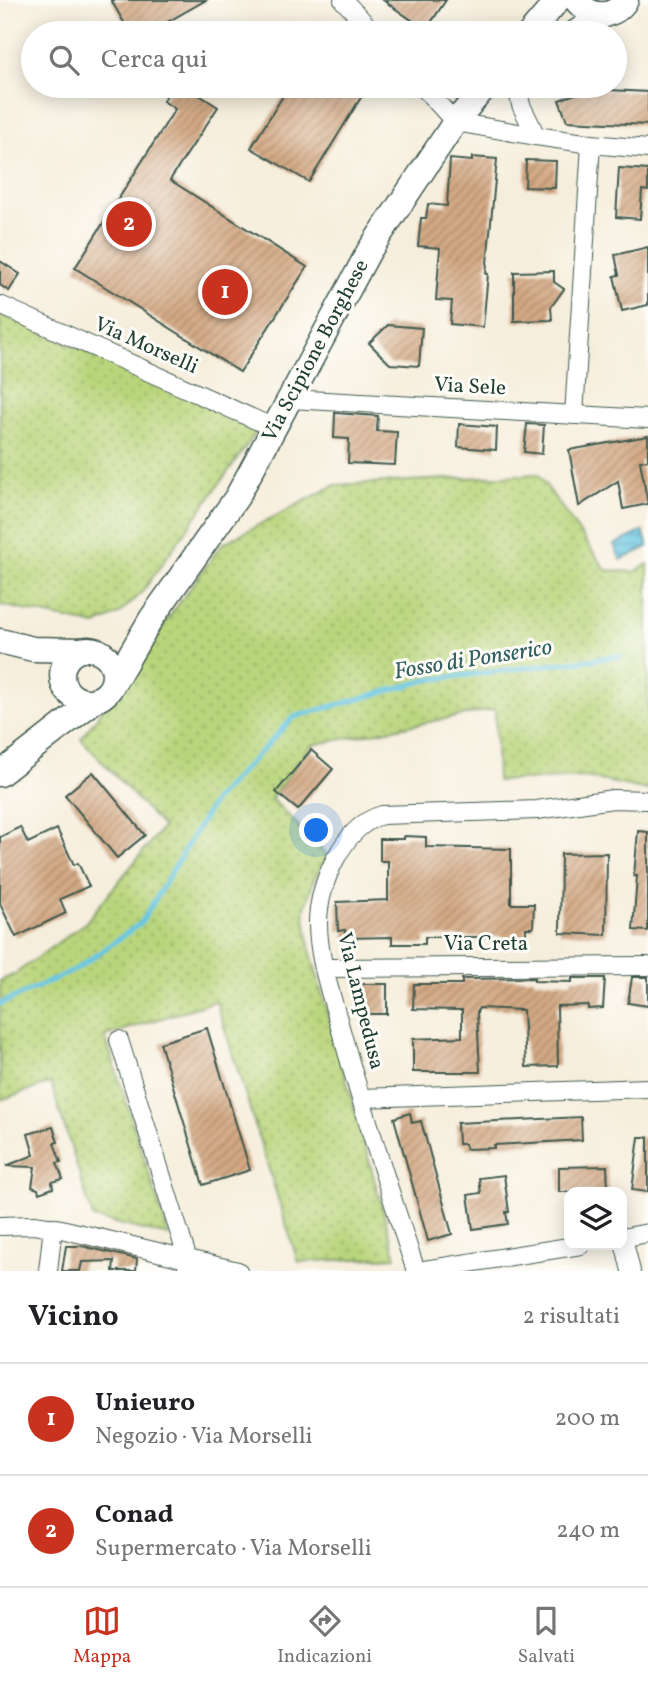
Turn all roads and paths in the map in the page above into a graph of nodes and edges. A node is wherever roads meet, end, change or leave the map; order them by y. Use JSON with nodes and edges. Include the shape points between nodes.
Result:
{"nodes":[{"id":1,"x":343,"y":0,"type":"edge"},
{"id":2,"x":558,"y":0,"type":"edge"},
{"id":3,"x":576,"y":0,"type":"edge"},
{"id":4,"x":621,"y":5,"type":"edge"},
{"id":5,"x":363,"y":21,"type":"edge"},
{"id":6,"x":540,"y":21,"type":"edge"},
{"id":7,"x":595,"y":21,"type":"edge"},
{"id":8,"x":433,"y":98,"type":"edge"},
{"id":9,"x":476,"y":98,"type":"edge"},
{"id":10,"x":486,"y":98,"type":"edge"},
{"id":11,"x":520,"y":98,"type":"edge"},
{"id":12,"x":455,"y":122,"type":"junction"},
{"id":13,"x":536,"y":136,"type":"junction"},
{"id":14,"x":591,"y":144,"type":"junction"},
{"id":15,"x":648,"y":149,"type":"edge"},
{"id":16,"x":0,"y":305,"type":"edge"},
{"id":17,"x":290,"y":399,"type":"junction"},
{"id":18,"x":574,"y":415,"type":"junction"},
{"id":19,"x":648,"y":419,"type":"edge"},
{"id":20,"x":274,"y":428,"type":"junction"},
{"id":21,"x":151,"y":619,"type":"junction"},
{"id":22,"x":0,"y":641,"type":"edge"},
{"id":23,"x":33,"y":649,"type":"junction"},
{"id":24,"x":89,"y":650,"type":"junction"},
{"id":25,"x":66,"y":686,"type":"junction"},
{"id":26,"x":104,"y":692,"type":"junction"},
{"id":27,"x":45,"y":737,"type":"junction"},
{"id":28,"x":0,"y":774,"type":"edge"},
{"id":29,"x":648,"y":800,"type":"edge"},
{"id":30,"x":648,"y":966,"type":"edge"},
{"id":31,"x":325,"y":968,"type":"junction"},
{"id":32,"x":119,"y":1040,"type":"dead end"},
{"id":33,"x":648,"y":1088,"type":"edge"},
{"id":34,"x":360,"y":1098,"type":"junction"},
{"id":35,"x":0,"y":1226,"type":"edge"},
{"id":36,"x":53,"y":1227,"type":"junction"},
{"id":37,"x":648,"y":1233,"type":"edge"},
{"id":38,"x":627,"y":1237,"type":"edge"},
{"id":39,"x":564,"y":1248,"type":"edge"},
{"id":40,"x":625,"y":1250,"type":"edge"},
{"id":41,"x":187,"y":1266,"type":"edge"},
{"id":42,"x":48,"y":1271,"type":"edge"},
{"id":43,"x":238,"y":1271,"type":"edge"},
{"id":44,"x":417,"y":1271,"type":"edge"},
{"id":45,"x":631,"y":1271,"type":"edge"}],
"edges":[{"from":1,"to":5,"type":"street"},
{"from":2,"to":6,"type":"main road"},
{"from":3,"to":4,"type":"main road","via":[[587,11]]},
{"from":4,"to":7,"type":"main road"},
{"from":8,"to":12,"type":"street"},
{"from":9,"to":12,"type":"main road","name":"Via Scipione Borghese"},
{"from":10,"to":12,"type":"main road"},
{"from":11,"to":13,"type":"street"},
{"from":12,"to":13,"type":"street"},
{"from":12,"to":17,"type":"main road","name":"Via Scipione Borghese","via":[[357,272]]},
{"from":13,"to":14,"type":"street"},
{"from":14,"to":15,"type":"street"},
{"from":14,"to":18,"type":"street"},
{"from":16,"to":20,"type":"street","name":"Via Morselli"},
{"from":17,"to":18,"type":"street","name":"Via Sele"},
{"from":17,"to":20,"type":"main road","name":"Via Scipione Borghese"},
{"from":18,"to":19,"type":"street","name":"Via Sele"},
{"from":20,"to":21,"type":"main road","name":"Via Scipione Borghese","via":[[237,497]]},
{"from":21,"to":24,"type":"main road","name":"Via Scipione Borghese","via":[[120,640]]},
{"from":21,"to":26,"type":"main road","name":"Via Scipione Borghese"},
{"from":22,"to":23,"type":"main road"},
{"from":23,"to":24,"type":"main road"},
{"from":23,"to":25,"type":"main road"},
{"from":24,"to":25,"type":"main road","via":[[75,653],[65,664]]},
{"from":24,"to":26,"type":"main road","via":[[103,654],[113,667]]},
{"from":25,"to":26,"type":"main road","via":[[86,701]]},
{"from":25,"to":27,"type":"main road","name":"Via Scipione Borghese"},
{"from":26,"to":27,"type":"main road","name":"Via Scipione Borghese"},
{"from":27,"to":28,"type":"main road","name":"Via Scipione Borghese"},
{"from":29,"to":31,"type":"street","name":"Via Lampedusa","via":[[373,818],[349,839],[324,888],[318,922]]},
{"from":30,"to":31,"type":"street","name":"Via Creta"},
{"from":31,"to":34,"type":"street","name":"Via Lampedusa"},
{"from":32,"to":41,"type":"street"},
{"from":33,"to":34,"type":"street"},
{"from":34,"to":44,"type":"street","name":"Via Lampedusa"},
{"from":35,"to":36,"type":"street"},
{"from":36,"to":41,"type":"street","via":[[97,1236]]},
{"from":36,"to":42,"type":"street"},
{"from":37,"to":38,"type":"street"},
{"from":39,"to":44,"type":"street"},
{"from":40,"to":45,"type":"street"},
{"from":41,"to":43,"type":"street"}]}
